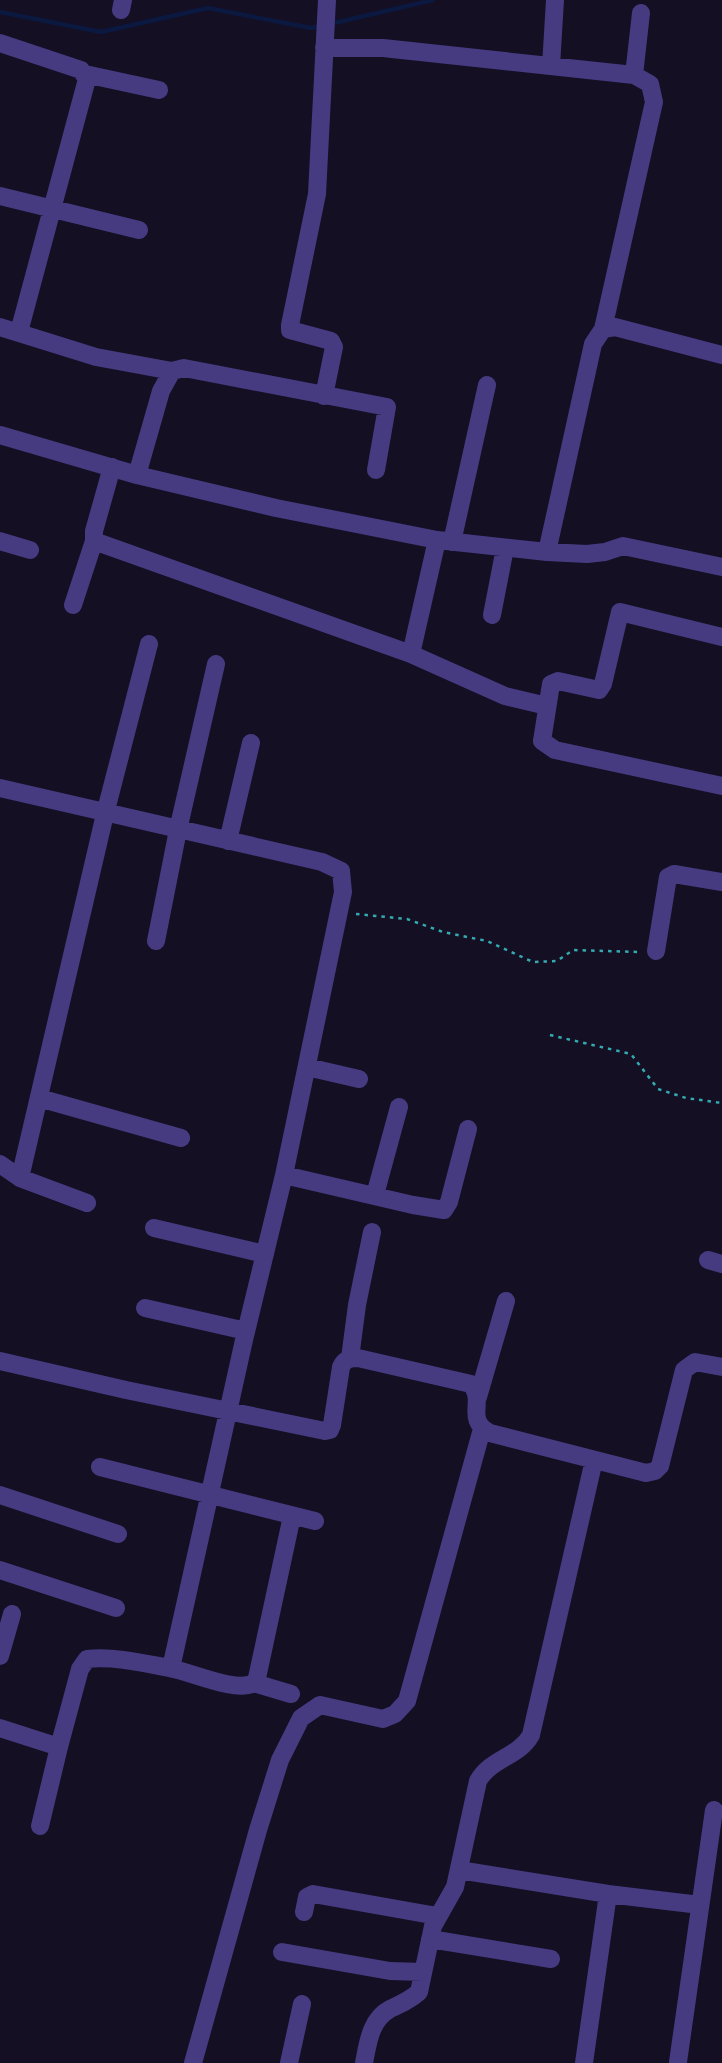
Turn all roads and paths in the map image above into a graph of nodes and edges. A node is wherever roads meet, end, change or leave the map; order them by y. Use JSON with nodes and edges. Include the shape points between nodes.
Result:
{"nodes":[{"id":1,"x":327,"y":0,"type":"edge"},
{"id":2,"x":555,"y":0,"type":"edge"},
{"id":3,"x":641,"y":13,"type":"dead end"},
{"id":4,"x":1,"y":48,"type":"edge"},
{"id":5,"x":324,"y":48,"type":"junction"},
{"id":6,"x":551,"y":66,"type":"junction"},
{"id":7,"x":85,"y":74,"type":"junction"},
{"id":8,"x":634,"y":75,"type":"junction"},
{"id":9,"x":159,"y":90,"type":"dead end"},
{"id":10,"x":0,"y":196,"type":"edge"},
{"id":11,"x":52,"y":210,"type":"junction"},
{"id":12,"x":139,"y":230,"type":"dead end"},
{"id":13,"x":0,"y":327,"type":"edge"},
{"id":14,"x":603,"y":329,"type":"junction"},
{"id":15,"x":19,"y":332,"type":"junction"},
{"id":16,"x":722,"y":355,"type":"edge"},
{"id":17,"x":172,"y":371,"type":"junction"},
{"id":18,"x":487,"y":385,"type":"dead end"},
{"id":19,"x":324,"y":396,"type":"junction"},
{"id":20,"x":0,"y":435,"type":"edge"},
{"id":21,"x":112,"y":467,"type":"junction"},
{"id":22,"x":376,"y":470,"type":"dead end"},
{"id":23,"x":137,"y":475,"type":"junction"},
{"id":24,"x":0,"y":541,"type":"edge"},
{"id":25,"x":94,"y":541,"type":"junction"},
{"id":26,"x":444,"y":541,"type":"junction"},
{"id":27,"x":505,"y":548,"type":"junction"},
{"id":28,"x":30,"y":550,"type":"dead end"},
{"id":29,"x":547,"y":552,"type":"junction"},
{"id":30,"x":722,"y":567,"type":"edge"},
{"id":31,"x":73,"y":606,"type":"dead end"},
{"id":32,"x":492,"y":615,"type":"dead end"},
{"id":33,"x":722,"y":638,"type":"edge"},
{"id":34,"x":149,"y":644,"type":"dead end"},
{"id":35,"x":411,"y":654,"type":"junction"},
{"id":36,"x":216,"y":664,"type":"dead end"},
{"id":37,"x":547,"y":706,"type":"junction"},
{"id":38,"x":251,"y":743,"type":"dead end"},
{"id":39,"x":722,"y":786,"type":"edge"},
{"id":40,"x":0,"y":788,"type":"edge"},
{"id":41,"x":105,"y":814,"type":"junction"},
{"id":42,"x":178,"y":830,"type":"junction"},
{"id":43,"x":228,"y":841,"type":"junction"},
{"id":44,"x":722,"y":883,"type":"edge"},
{"id":45,"x":339,"y":912,"type":"junction"},
{"id":46,"x":156,"y":941,"type":"dead end"},
{"id":47,"x":656,"y":951,"type":"joint"},
{"id":48,"x":551,"y":1035,"type":"dead end"},
{"id":49,"x":307,"y":1067,"type":"junction"},
{"id":50,"x":359,"y":1079,"type":"dead end"},
{"id":51,"x":38,"y":1098,"type":"junction"},
{"id":52,"x":722,"y":1103,"type":"edge"},
{"id":53,"x":399,"y":1107,"type":"dead end"},
{"id":54,"x":468,"y":1129,"type":"dead end"},
{"id":55,"x":181,"y":1138,"type":"dead end"},
{"id":56,"x":0,"y":1164,"type":"edge"},
{"id":57,"x":284,"y":1175,"type":"junction"},
{"id":58,"x":20,"y":1178,"type":"junction"},
{"id":59,"x":375,"y":1195,"type":"junction"},
{"id":60,"x":87,"y":1203,"type":"dead end"},
{"id":61,"x":154,"y":1228,"type":"dead end"},
{"id":62,"x":372,"y":1232,"type":"dead end"},
{"id":63,"x":265,"y":1254,"type":"junction"},
{"id":64,"x":506,"y":1301,"type":"dead end"},
{"id":65,"x":145,"y":1308,"type":"dead end"},
{"id":66,"x":246,"y":1331,"type":"junction"},
{"id":67,"x":350,"y":1357,"type":"junction"},
{"id":68,"x":0,"y":1361,"type":"edge"},
{"id":69,"x":722,"y":1367,"type":"edge"},
{"id":70,"x":478,"y":1397,"type":"junction"},
{"id":71,"x":228,"y":1412,"type":"junction"},
{"id":72,"x":482,"y":1429,"type":"junction"},
{"id":73,"x":594,"y":1460,"type":"junction"},
{"id":74,"x":100,"y":1467,"type":"dead end"},
{"id":75,"x":0,"y":1495,"type":"edge"},
{"id":76,"x":209,"y":1496,"type":"junction"},
{"id":77,"x":292,"y":1516,"type":"junction"},
{"id":78,"x":315,"y":1521,"type":"dead end"},
{"id":79,"x":118,"y":1534,"type":"dead end"},
{"id":80,"x":0,"y":1570,"type":"edge"},
{"id":81,"x":116,"y":1608,"type":"dead end"},
{"id":82,"x":12,"y":1614,"type":"dead end"},
{"id":83,"x":0,"y":1656,"type":"edge"},
{"id":84,"x":171,"y":1668,"type":"junction"},
{"id":85,"x":254,"y":1684,"type":"junction"},
{"id":86,"x":290,"y":1694,"type":"dead end"},
{"id":87,"x":0,"y":1727,"type":"edge"},
{"id":88,"x":59,"y":1747,"type":"junction"},
{"id":89,"x":714,"y":1810,"type":"dead end"},
{"id":90,"x":40,"y":1826,"type":"dead end"},
{"id":91,"x":459,"y":1870,"type":"junction"},
{"id":92,"x":608,"y":1894,"type":"junction"},
{"id":93,"x":700,"y":1905,"type":"junction"},
{"id":94,"x":304,"y":1912,"type":"dead end"},
{"id":95,"x":437,"y":1916,"type":"junction"},
{"id":96,"x":430,"y":1939,"type":"junction"},
{"id":97,"x":282,"y":1952,"type":"dead end"},
{"id":98,"x":551,"y":1959,"type":"dead end"},
{"id":99,"x":424,"y":1972,"type":"junction"},
{"id":100,"x":302,"y":2004,"type":"dead end"},
{"id":101,"x":678,"y":2062,"type":"edge"},
{"id":102,"x":193,"y":2063,"type":"edge"},
{"id":103,"x":289,"y":2063,"type":"edge"},
{"id":104,"x":364,"y":2063,"type":"edge"},
{"id":105,"x":584,"y":2063,"type":"edge"}],
"edges":[{"from":1,"to":5,"type":"street"},
{"from":2,"to":6,"type":"street"},
{"from":3,"to":8,"type":"street"},
{"from":4,"to":7,"type":"street"},
{"from":5,"to":6,"type":"street","via":[[383,48]]},
{"from":5,"to":19,"type":"street","via":[[317,194],[290,330],[331,341],[334,347]]},
{"from":6,"to":8,"type":"street"},
{"from":7,"to":9,"type":"street"},
{"from":7,"to":11,"type":"street"},
{"from":8,"to":14,"type":"street","via":[[650,84],[654,102]]},
{"from":10,"to":11,"type":"street"},
{"from":11,"to":12,"type":"street"},
{"from":11,"to":15,"type":"street"},
{"from":13,"to":15,"type":"street"},
{"from":14,"to":16,"type":"street","via":[[615,327]]},
{"from":14,"to":29,"type":"street","via":[[593,344]]},
{"from":15,"to":17,"type":"street","via":[[96,357]]},
{"from":17,"to":19,"type":"street","via":[[184,368]]},
{"from":17,"to":23,"type":"street","via":[[160,391]]},
{"from":18,"to":26,"type":"street"},
{"from":19,"to":22,"type":"street","via":[[387,407]]},
{"from":20,"to":21,"type":"street"},
{"from":21,"to":23,"type":"street"},
{"from":21,"to":25,"type":"street"},
{"from":23,"to":26,"type":"street","via":[[276,509]]},
{"from":24,"to":28,"type":"street"},
{"from":25,"to":31,"type":"street"},
{"from":25,"to":35,"type":"street"},
{"from":26,"to":27,"type":"street"},
{"from":26,"to":35,"type":"street"},
{"from":27,"to":29,"type":"street"},
{"from":27,"to":32,"type":"street"},
{"from":29,"to":30,"type":"street","via":[[596,553],[623,546]]},
{"from":33,"to":37,"type":"street","via":[[620,612],[603,684],[598,690],[558,681],[551,684]]},
{"from":34,"to":41,"type":"street"},
{"from":35,"to":37,"type":"street","via":[[505,696]]},
{"from":36,"to":42,"type":"street"},
{"from":37,"to":39,"type":"street","via":[[542,741],[555,750]]},
{"from":38,"to":43,"type":"street"},
{"from":40,"to":41,"type":"street"},
{"from":41,"to":42,"type":"street"},
{"from":41,"to":51,"type":"street"},
{"from":42,"to":43,"type":"street"},
{"from":42,"to":46,"type":"street"},
{"from":43,"to":45,"type":"street","via":[[322,862],[341,871]]},
{"from":44,"to":47,"type":"street","via":[[674,874],[668,877]]},
{"from":45,"to":47,"type":"path","via":[[407,919],[487,941],[533,962],[557,961],[573,950]]},
{"from":45,"to":49,"type":"street"},
{"from":48,"to":52,"type":"path","via":[[631,1054],[658,1089]]},
{"from":49,"to":50,"type":"street"},
{"from":49,"to":57,"type":"street"},
{"from":51,"to":55,"type":"street"},
{"from":51,"to":58,"type":"street"},
{"from":53,"to":59,"type":"street"},
{"from":54,"to":59,"type":"street","via":[[447,1207],[438,1210]]},
{"from":56,"to":58,"type":"street"},
{"from":57,"to":59,"type":"street"},
{"from":57,"to":63,"type":"street"},
{"from":58,"to":60,"type":"street"},
{"from":61,"to":63,"type":"street"},
{"from":62,"to":67,"type":"street"},
{"from":63,"to":66,"type":"street"},
{"from":64,"to":70,"type":"street"},
{"from":65,"to":66,"type":"street"},
{"from":66,"to":71,"type":"street"},
{"from":67,"to":70,"type":"street","via":[[464,1381]]},
{"from":67,"to":71,"type":"street","via":[[341,1367],[330,1430]]},
{"from":68,"to":71,"type":"street"},
{"from":69,"to":73,"type":"street","via":[[695,1362],[684,1370],[656,1471],[646,1473]]},
{"from":70,"to":72,"type":"street","via":[[476,1420]]},
{"from":71,"to":76,"type":"street"},
{"from":72,"to":73,"type":"street"},
{"from":72,"to":102,"type":"street","via":[[407,1701],[383,1719],[320,1705],[301,1718],[280,1760]]},
{"from":73,"to":91,"type":"street","via":[[531,1735],[520,1748],[485,1769],[478,1781]]},
{"from":74,"to":76,"type":"street"},
{"from":75,"to":79,"type":"street"},
{"from":76,"to":77,"type":"street"},
{"from":76,"to":84,"type":"street"},
{"from":77,"to":78,"type":"street"},
{"from":77,"to":85,"type":"street"},
{"from":80,"to":81,"type":"street"},
{"from":82,"to":83,"type":"street"},
{"from":84,"to":85,"type":"street","via":[[240,1687]]},
{"from":84,"to":88,"type":"street","via":[[87,1658]]},
{"from":85,"to":86,"type":"street"},
{"from":87,"to":88,"type":"street"},
{"from":88,"to":90,"type":"street"},
{"from":89,"to":93,"type":"street"},
{"from":91,"to":92,"type":"street"},
{"from":91,"to":95,"type":"street","via":[[455,1887]]},
{"from":92,"to":93,"type":"street"},
{"from":92,"to":105,"type":"street"},
{"from":93,"to":101,"type":"street"},
{"from":94,"to":95,"type":"street","via":[[307,1896],[313,1894]]},
{"from":95,"to":96,"type":"street"},
{"from":96,"to":98,"type":"street"},
{"from":96,"to":99,"type":"street"},
{"from":97,"to":99,"type":"street","via":[[390,1971]]},
{"from":99,"to":104,"type":"street","via":[[419,1992],[412,1999],[378,2018]]},
{"from":100,"to":103,"type":"street"}]}
